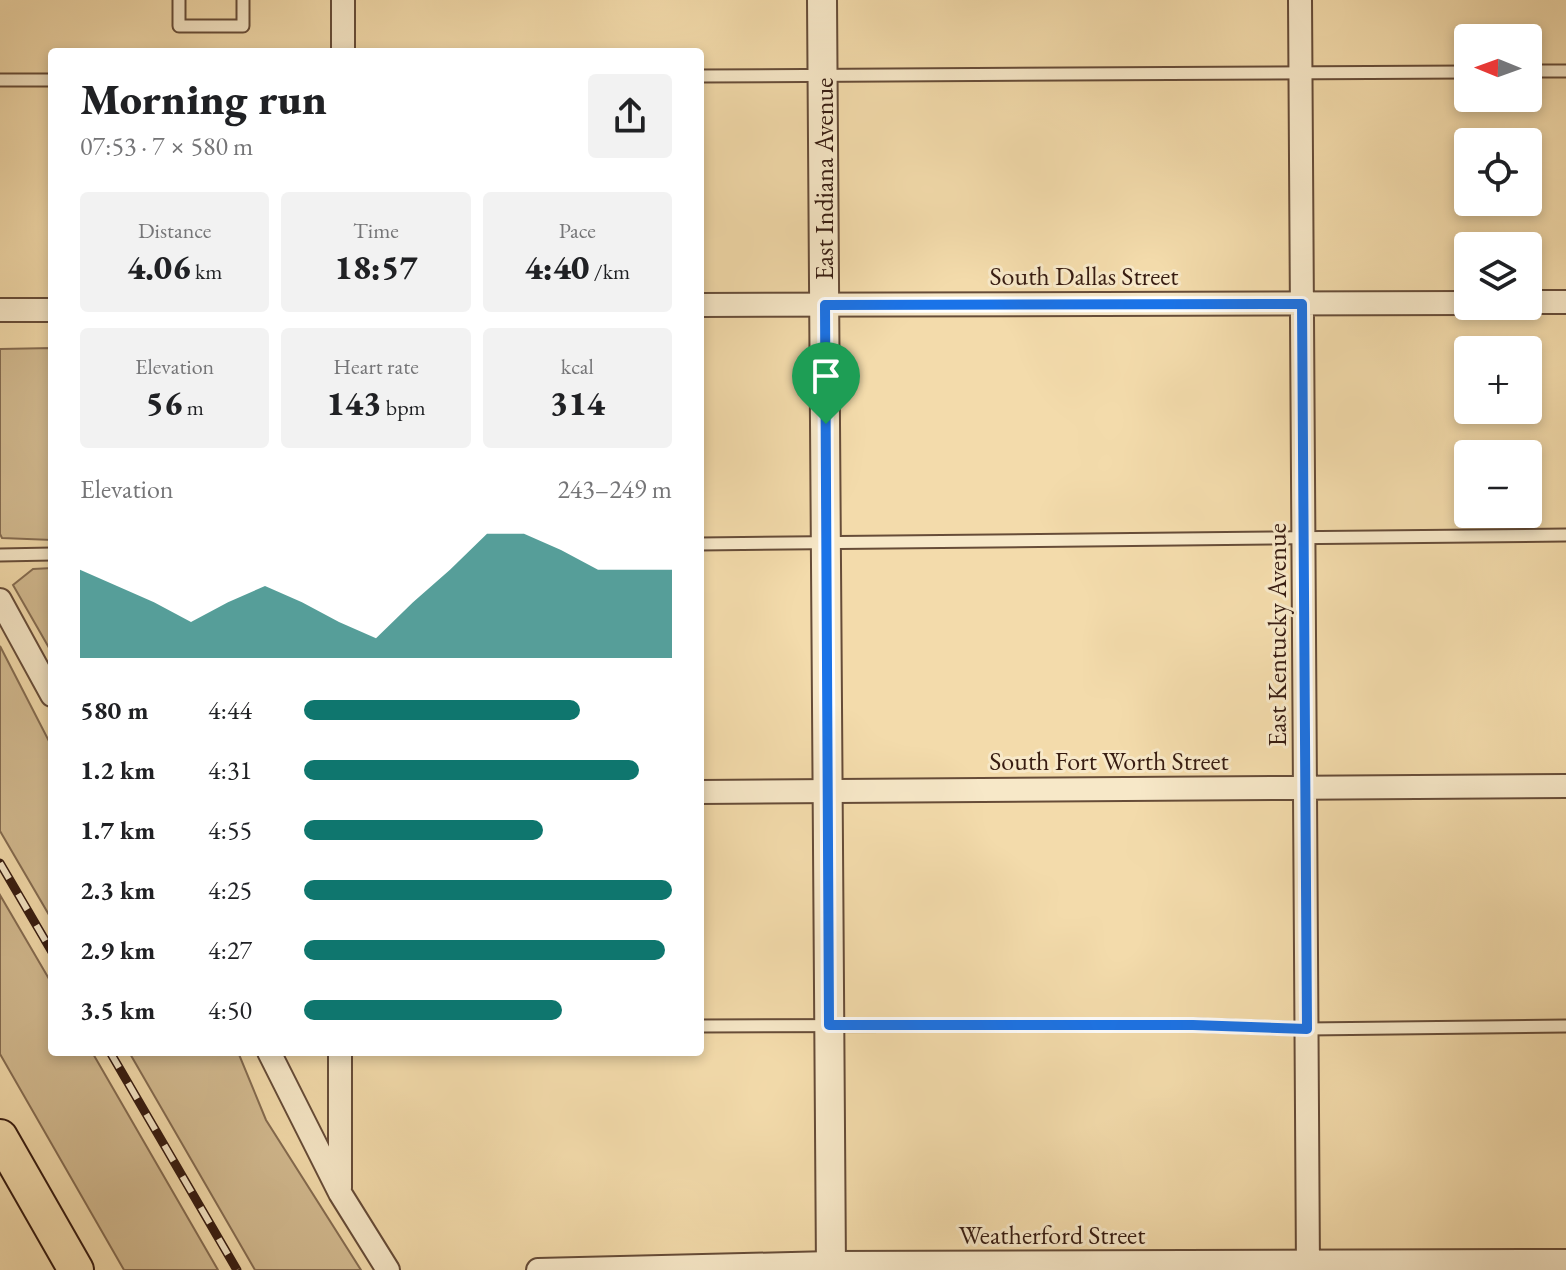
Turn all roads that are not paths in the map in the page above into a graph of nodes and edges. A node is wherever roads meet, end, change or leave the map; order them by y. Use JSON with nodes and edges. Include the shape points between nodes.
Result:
{"nodes":[{"id":1,"x":179,"y":0,"type":"edge"},
{"id":2,"x":243,"y":0,"type":"edge"},
{"id":3,"x":343,"y":0,"type":"edge"},
{"id":4,"x":822,"y":0,"type":"edge"},
{"id":5,"x":1300,"y":0,"type":"edge"},
{"id":6,"x":343,"y":48,"type":"edge"},
{"id":7,"x":1542,"y":71,"type":"edge"},
{"id":8,"x":1566,"y":71,"type":"edge"},
{"id":9,"x":1454,"y":72,"type":"edge"},
{"id":10,"x":1301,"y":73,"type":"junction"},
{"id":11,"x":704,"y":76,"type":"edge"},
{"id":12,"x":823,"y":76,"type":"junction"},
{"id":13,"x":0,"y":80,"type":"edge"},
{"id":14,"x":48,"y":80,"type":"edge"},
{"id":15,"x":1542,"y":302,"type":"edge"},
{"id":16,"x":1566,"y":302,"type":"edge"},
{"id":17,"x":1454,"y":303,"type":"edge"},
{"id":18,"x":1302,"y":304,"type":"junction"},
{"id":19,"x":704,"y":305,"type":"edge"},
{"id":20,"x":825,"y":305,"type":"junction"},
{"id":21,"x":0,"y":310,"type":"edge"},
{"id":22,"x":48,"y":310,"type":"edge"},
{"id":23,"x":1566,"y":535,"type":"edge"},
{"id":24,"x":1304,"y":538,"type":"junction"},
{"id":25,"x":826,"y":543,"type":"junction"},
{"id":26,"x":704,"y":544,"type":"edge"},
{"id":27,"x":48,"y":554,"type":"edge"},
{"id":28,"x":0,"y":555,"type":"edge"},
{"id":29,"x":0,"y":600,"type":"edge"},
{"id":30,"x":48,"y":688,"type":"edge"},
{"id":31,"x":1566,"y":786,"type":"edge"},
{"id":32,"x":1306,"y":787,"type":"junction"},
{"id":33,"x":828,"y":791,"type":"junction"},
{"id":34,"x":704,"y":792,"type":"edge"},
{"id":35,"x":829,"y":1025,"type":"junction"},
{"id":36,"x":704,"y":1026,"type":"edge"},
{"id":37,"x":1566,"y":1026,"type":"edge"},
{"id":38,"x":1307,"y":1029,"type":"junction"},
{"id":39,"x":271,"y":1056,"type":"edge"},
{"id":40,"x":340,"y":1056,"type":"edge"},
{"id":41,"x":0,"y":1137,"type":"edge"},
{"id":42,"x":340,"y":1193,"type":"junction"},
{"id":43,"x":1566,"y":1261,"type":"edge"},
{"id":44,"x":831,"y":1266,"type":"edge"},
{"id":45,"x":1308,"y":1266,"type":"edge"},
{"id":46,"x":76,"y":1270,"type":"edge"},
{"id":47,"x":388,"y":1270,"type":"edge"},
{"id":48,"x":538,"y":1270,"type":"edge"}],
"edges":[{"from":1,"to":2,"type":"lane","via":[[179,26],[243,26]]},
{"from":3,"to":6,"type":"street"},
{"from":4,"to":12,"type":"street","name":"East Indiana Avenue"},
{"from":5,"to":10,"type":"street","name":"East Kentucky Avenue"},
{"from":7,"to":8,"type":"lane"},
{"from":9,"to":10,"type":"lane"},
{"from":10,"to":12,"type":"lane"},
{"from":10,"to":18,"type":"street","name":"East Kentucky Avenue"},
{"from":11,"to":12,"type":"lane"},
{"from":12,"to":20,"type":"street","name":"East Indiana Avenue"},
{"from":13,"to":14,"type":"lane"},
{"from":15,"to":16,"type":"street"},
{"from":17,"to":18,"type":"street","name":"South Dallas Street"},
{"from":18,"to":20,"type":"street","name":"South Dallas Street"},
{"from":18,"to":24,"type":"street","name":"East Kentucky Avenue"},
{"from":19,"to":20,"type":"street","name":"South Dallas Street"},
{"from":20,"to":25,"type":"street","name":"East Indiana Avenue"},
{"from":21,"to":22,"type":"street"},
{"from":23,"to":24,"type":"lane"},
{"from":24,"to":25,"type":"lane"},
{"from":24,"to":32,"type":"street","name":"East Kentucky Avenue"},
{"from":25,"to":26,"type":"lane"},
{"from":25,"to":33,"type":"street","name":"East Indiana Avenue"},
{"from":27,"to":28,"type":"lane"},
{"from":29,"to":30,"type":"street"},
{"from":31,"to":32,"type":"street","name":"South Fort Worth Street"},
{"from":32,"to":33,"type":"street","name":"South Fort Worth Street"},
{"from":32,"to":38,"type":"street","name":"East Kentucky Avenue"},
{"from":33,"to":34,"type":"street","name":"South Fort Worth Street"},
{"from":33,"to":35,"type":"street","name":"East Indiana Avenue"},
{"from":35,"to":36,"type":"lane"},
{"from":35,"to":38,"type":"lane"},
{"from":35,"to":44,"type":"street","name":"East Indiana Avenue"},
{"from":37,"to":38,"type":"lane"},
{"from":38,"to":45,"type":"street","name":"East Kentucky Avenue"},
{"from":39,"to":42,"type":"street"},
{"from":40,"to":42,"type":"street"},
{"from":41,"to":46,"type":"main road"},
{"from":42,"to":47,"type":"street"},
{"from":43,"to":45,"type":"street","name":"Weatherford Street"},
{"from":44,"to":45,"type":"street","name":"Weatherford Street"},
{"from":44,"to":48,"type":"street","name":"Weatherford Street"}]}
